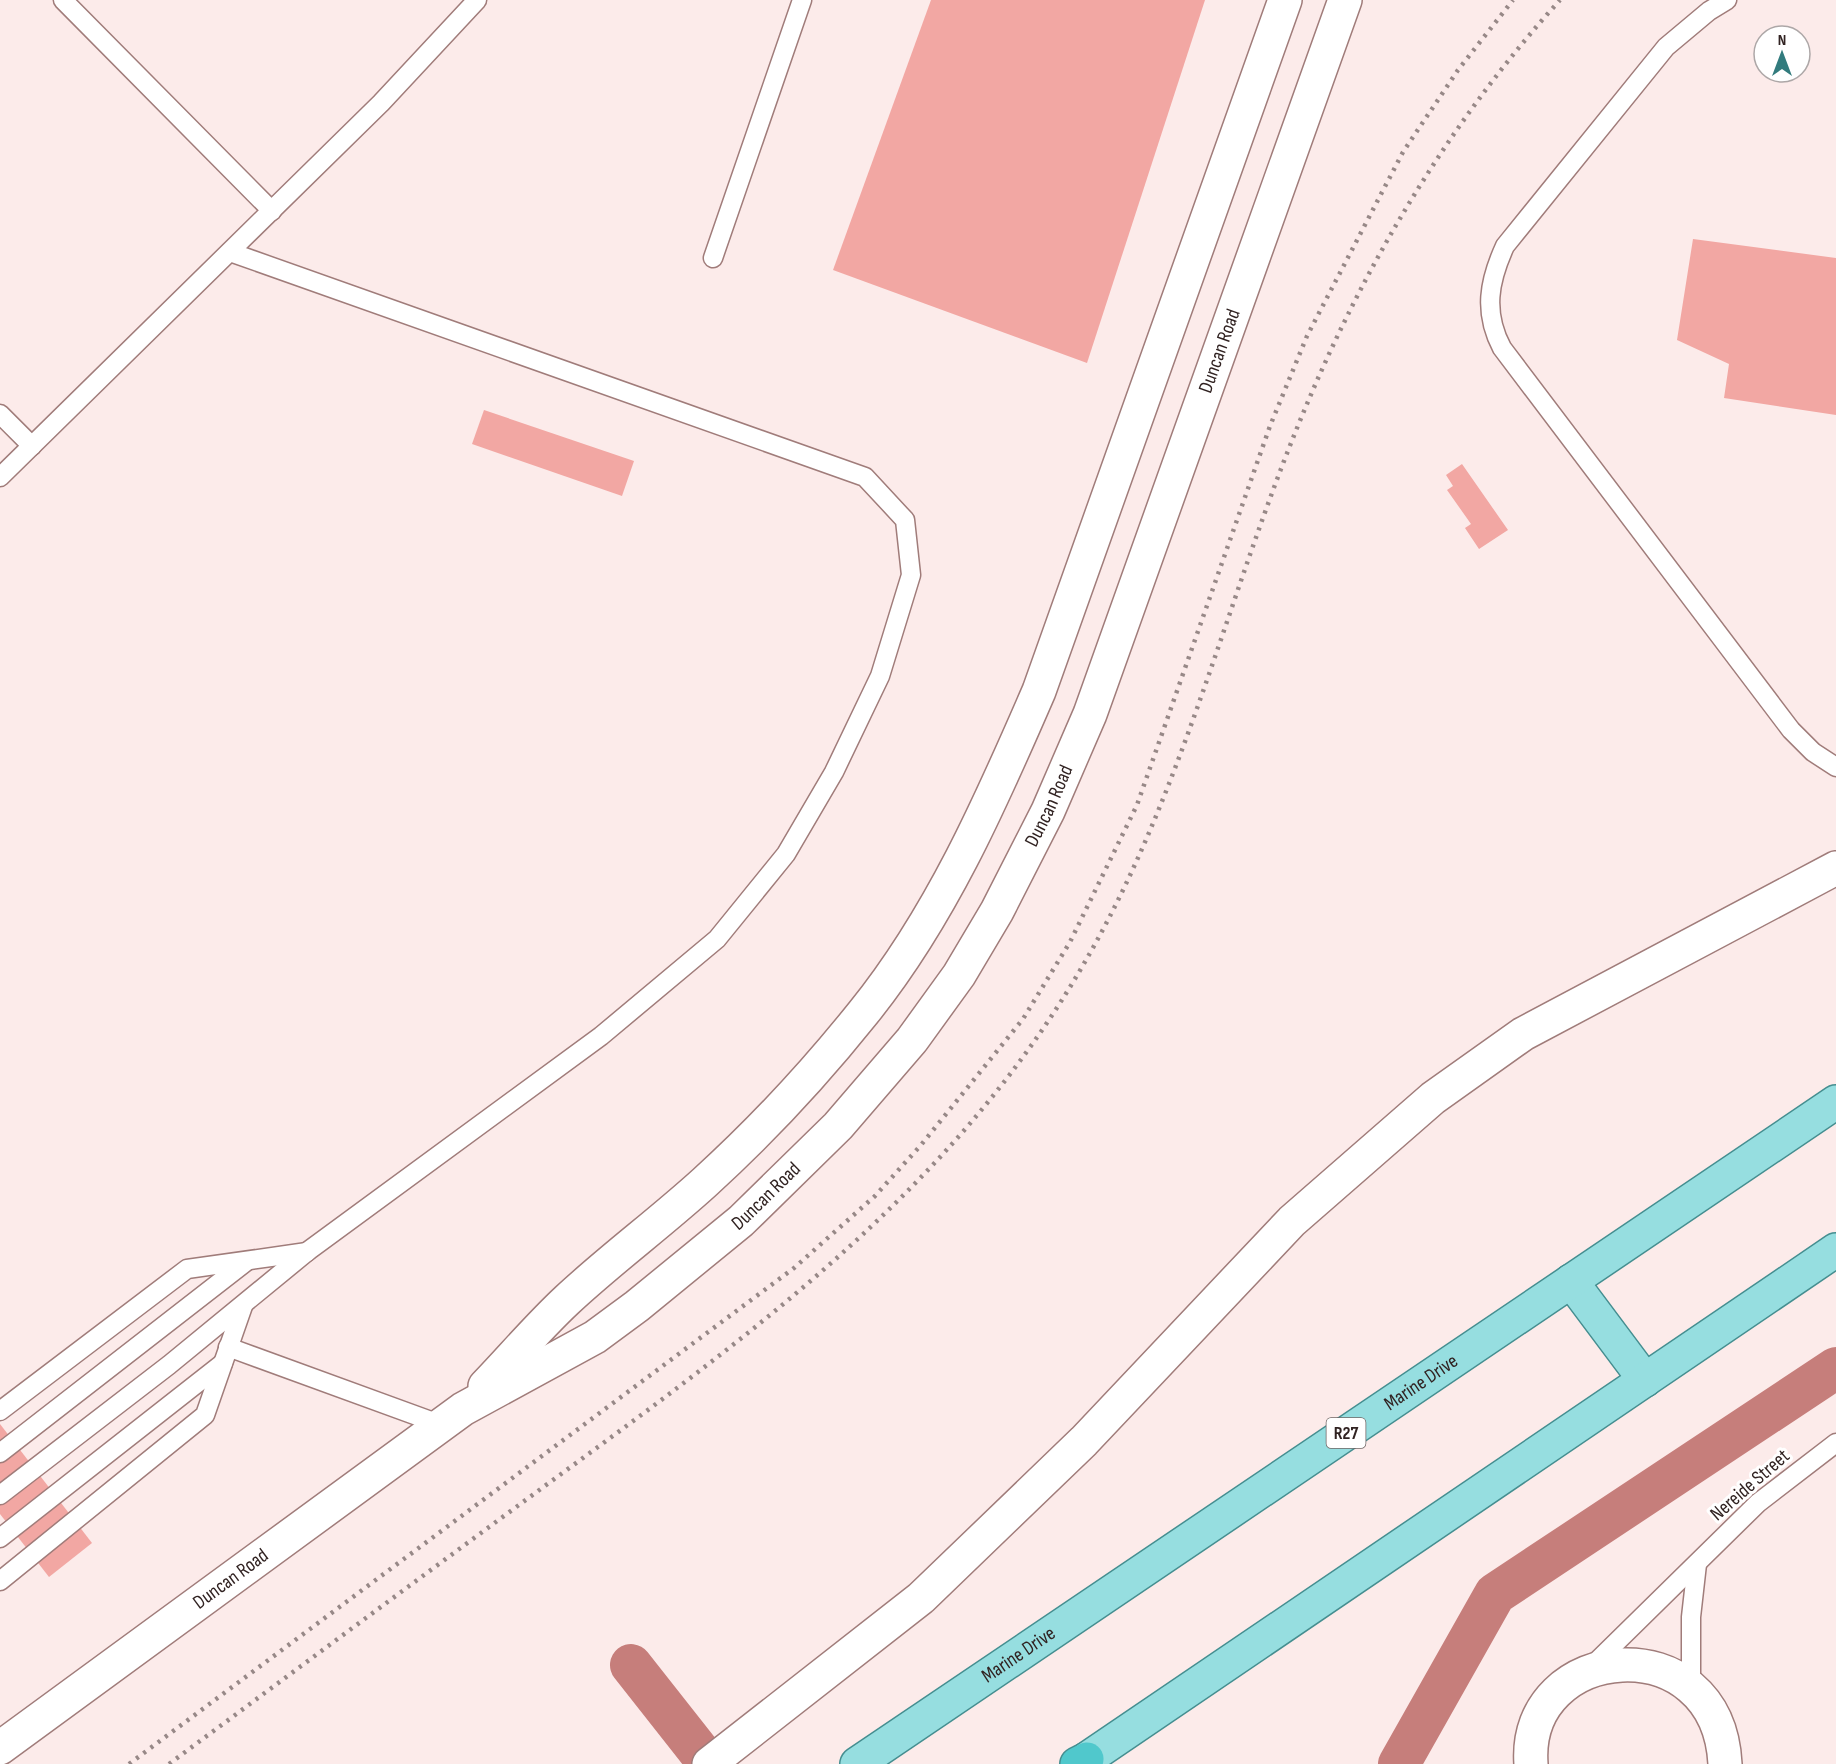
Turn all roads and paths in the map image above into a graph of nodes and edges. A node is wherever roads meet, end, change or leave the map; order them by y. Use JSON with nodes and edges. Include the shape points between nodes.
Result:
{"nodes":[{"id":1,"x":63,"y":0,"type":"edge"},
{"id":2,"x":477,"y":0,"type":"edge"},
{"id":3,"x":802,"y":0,"type":"edge"},
{"id":4,"x":1285,"y":0,"type":"edge"},
{"id":5,"x":1345,"y":0,"type":"edge"},
{"id":6,"x":1727,"y":0,"type":"edge"},
{"id":7,"x":272,"y":211,"type":"junction"},
{"id":8,"x":230,"y":252,"type":"junction"},
{"id":9,"x":713,"y":258,"type":"dead end"},
{"id":10,"x":0,"y":414,"type":"edge"},
{"id":11,"x":32,"y":446,"type":"junction"},
{"id":12,"x":0,"y":477,"type":"edge"},
{"id":13,"x":1836,"y":767,"type":"edge"},
{"id":14,"x":1836,"y":867,"type":"edge"},
{"id":15,"x":1836,"y":1102,"type":"edge"},
{"id":16,"x":1836,"y":1250,"type":"edge"},
{"id":17,"x":309,"y":1251,"type":"junction"},
{"id":18,"x":248,"y":1260,"type":"junction"},
{"id":19,"x":1571,"y":1281,"type":"junction"},
{"id":20,"x":243,"y":1305,"type":"junction"},
{"id":21,"x":225,"y":1355,"type":"junction"},
{"id":22,"x":1645,"y":1380,"type":"junction"},
{"id":23,"x":0,"y":1412,"type":"edge"},
{"id":24,"x":453,"y":1417,"type":"junction"},
{"id":25,"x":1836,"y":1443,"type":"edge"},
{"id":26,"x":0,"y":1453,"type":"edge"},
{"id":27,"x":0,"y":1495,"type":"edge"},
{"id":28,"x":0,"y":1538,"type":"edge"},
{"id":29,"x":1697,"y":1564,"type":"junction"},
{"id":30,"x":0,"y":1581,"type":"edge"},
{"id":31,"x":1584,"y":1673,"type":"junction"},
{"id":32,"x":1691,"y":1687,"type":"junction"},
{"id":33,"x":0,"y":1748,"type":"edge"},
{"id":34,"x":1081,"y":1762,"type":"edge"},
{"id":35,"x":709,"y":1764,"type":"edge"},
{"id":36,"x":856,"y":1764,"type":"edge"},
{"id":37,"x":1531,"y":1764,"type":"edge"},
{"id":38,"x":1725,"y":1764,"type":"edge"}],
"edges":[{"from":1,"to":7,"type":"lane"},
{"from":2,"to":7,"type":"lane"},
{"from":3,"to":9,"type":"lane"},
{"from":4,"to":24,"type":"street","name":"Duncan Road","via":[[1040,691],[943,895],[864,1012],[791,1096],[706,1182],[567,1300]]},
{"from":5,"to":24,"type":"street","name":"Duncan Road","via":[[1090,714],[998,911],[959,975],[912,1040],[838,1126],[741,1221],[595,1337]]},
{"from":6,"to":13,"type":"lane","via":[[1666,47],[1505,246],[1494,270],[1490,318],[1502,348],[1791,730],[1813,752]]},
{"from":7,"to":8,"type":"lane"},
{"from":8,"to":11,"type":"lane"},
{"from":8,"to":17,"type":"lane","via":[[865,477],[905,520],[911,576],[880,676],[834,772],[786,854],[717,939],[602,1036]]},
{"from":10,"to":11,"type":"lane"},
{"from":11,"to":12,"type":"lane"},
{"from":14,"to":35,"type":"street","via":[[1523,1034],[1433,1098],[1292,1221],[1084,1441],[921,1598]]},
{"from":15,"to":19,"type":"main road","name":"Marine Drive","number":"R27"},
{"from":16,"to":22,"type":"main road"},
{"from":17,"to":18,"type":"lane"},
{"from":17,"to":20,"type":"lane"},
{"from":18,"to":23,"type":"lane","via":[[187,1269]]},
{"from":18,"to":26,"type":"lane"},
{"from":19,"to":22,"type":"main road"},
{"from":19,"to":36,"type":"main road","name":"Marine Drive","number":"R27"},
{"from":20,"to":21,"type":"lane"},
{"from":20,"to":27,"type":"lane"},
{"from":21,"to":24,"type":"lane"},
{"from":21,"to":28,"type":"lane"},
{"from":21,"to":30,"type":"lane","via":[[205,1415]]},
{"from":22,"to":34,"type":"main road"},
{"from":24,"to":33,"type":"street","name":"Duncan Road"},
{"from":25,"to":29,"type":"lane","name":"Nereide Street","via":[[1758,1503]]},
{"from":29,"to":31,"type":"lane","name":"Nereide Street"},
{"from":29,"to":32,"type":"lane","via":[[1691,1617]]},
{"from":31,"to":32,"type":"street","via":[[1602,1667],[1640,1664],[1676,1676]]},
{"from":31,"to":37,"type":"street","via":[[1563,1687],[1546,1706],[1535,1729]]},
{"from":32,"to":38,"type":"street","via":[[1710,1709],[1721,1734]]}]}
